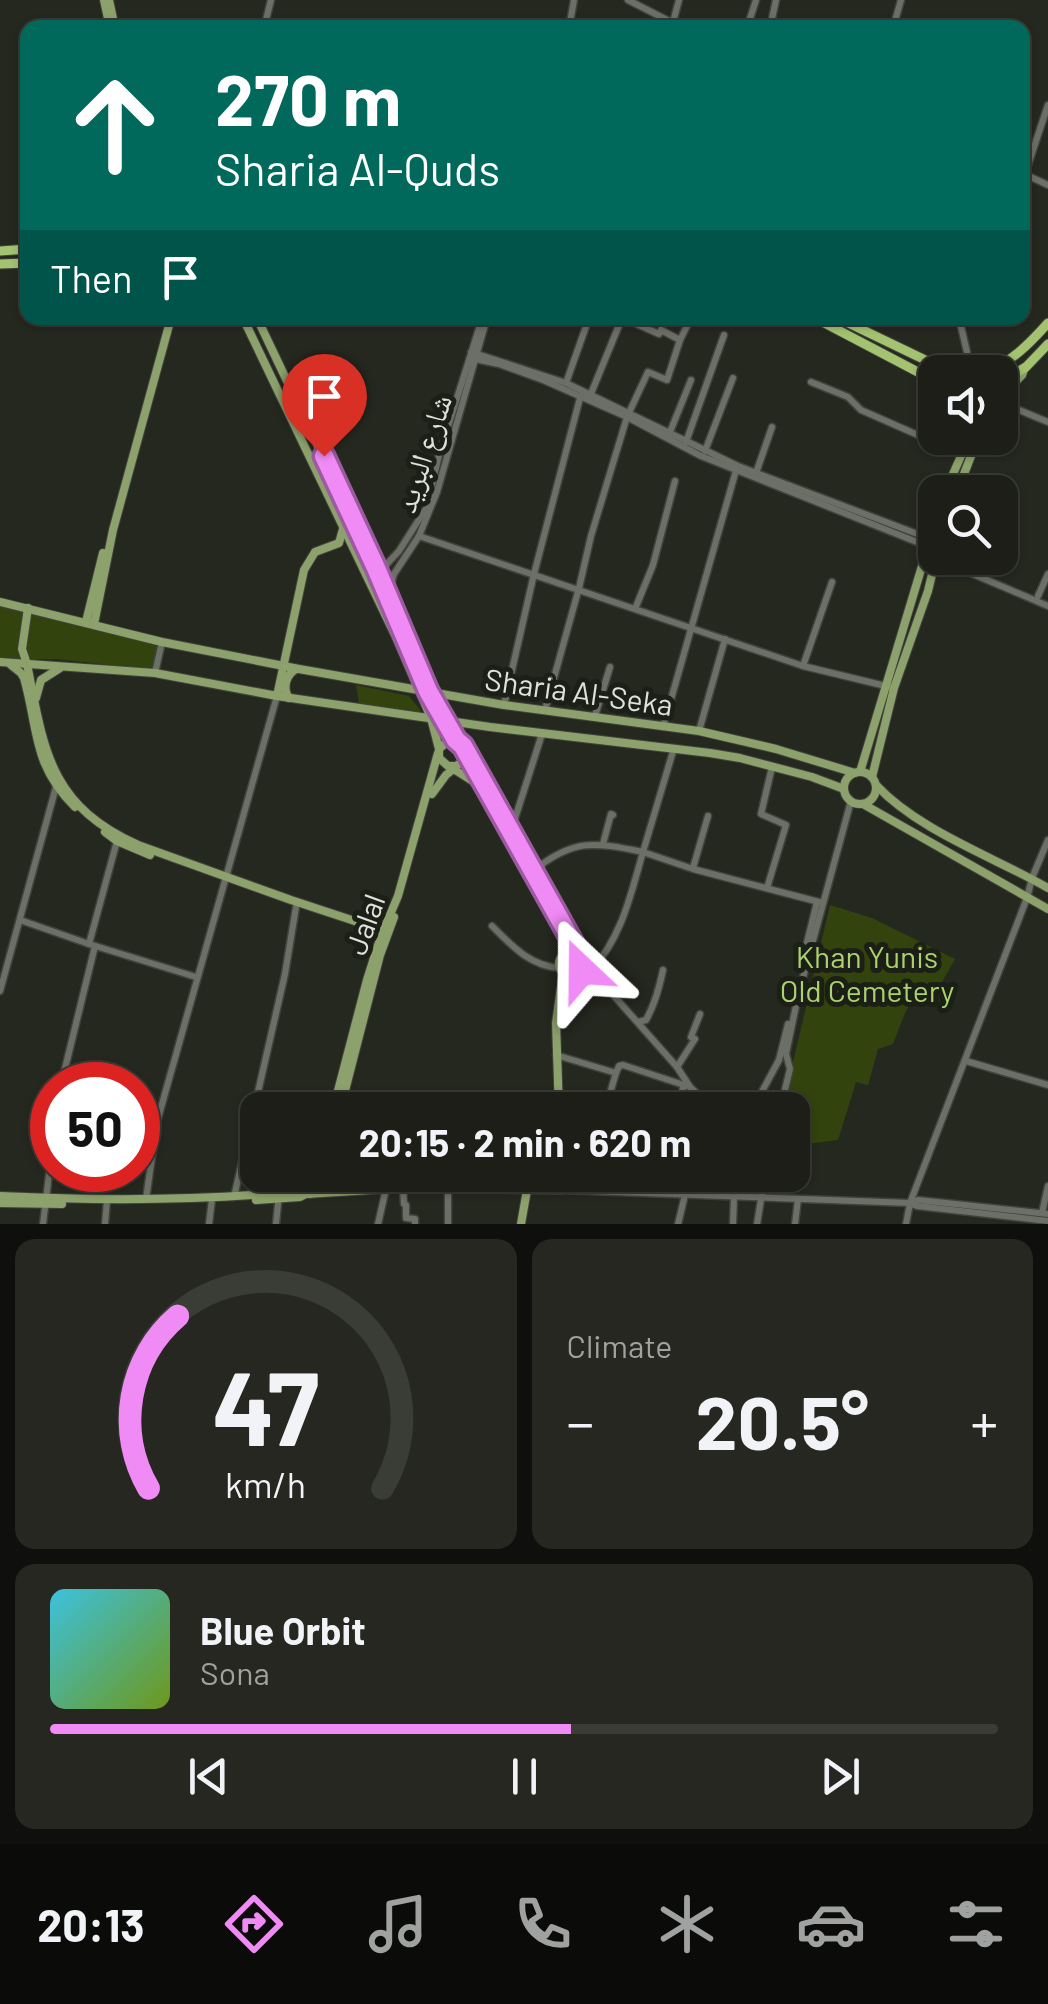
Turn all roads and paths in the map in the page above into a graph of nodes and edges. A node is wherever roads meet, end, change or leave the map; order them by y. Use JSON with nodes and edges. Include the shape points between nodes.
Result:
{"nodes":[{"id":1,"x":628,"y":0,"type":"edge"},
{"id":2,"x":664,"y":20,"type":"edge"},
{"id":3,"x":1048,"y":105,"type":"edge"},
{"id":4,"x":1030,"y":157,"type":"edge"},
{"id":5,"x":1047,"y":323,"type":"edge"},
{"id":6,"x":167,"y":325,"type":"edge"},
{"id":7,"x":246,"y":325,"type":"edge"},
{"id":8,"x":260,"y":325,"type":"edge"},
{"id":9,"x":482,"y":325,"type":"edge"},
{"id":10,"x":587,"y":325,"type":"edge"},
{"id":11,"x":619,"y":325,"type":"edge"},
{"id":12,"x":645,"y":325,"type":"edge"},
{"id":13,"x":688,"y":325,"type":"edge"},
{"id":14,"x":829,"y":325,"type":"edge"},
{"id":15,"x":853,"y":325,"type":"edge"},
{"id":16,"x":961,"y":325,"type":"edge"},
{"id":17,"x":724,"y":335,"type":"dead end"},
{"id":18,"x":680,"y":340,"type":"junction"},
{"id":19,"x":1048,"y":344,"type":"edge"},
{"id":20,"x":473,"y":355,"type":"junction"},
{"id":21,"x":967,"y":355,"type":"edge"},
{"id":22,"x":1017,"y":355,"type":"edge"},
{"id":23,"x":918,"y":357,"type":"edge"},
{"id":24,"x":1026,"y":367,"type":"junction"},
{"id":25,"x":918,"y":372,"type":"edge"},
{"id":26,"x":1018,"y":372,"type":"edge"},
{"id":27,"x":732,"y":378,"type":"dead end"},
{"id":28,"x":1018,"y":379,"type":"edge"},
{"id":29,"x":691,"y":380,"type":"dead end"},
{"id":30,"x":811,"y":382,"type":"dead end"},
{"id":31,"x":566,"y":383,"type":"junction"},
{"id":32,"x":584,"y":395,"type":"junction"},
{"id":33,"x":1018,"y":408,"type":"edge"},
{"id":34,"x":628,"y":415,"type":"junction"},
{"id":35,"x":1048,"y":422,"type":"edge"},
{"id":36,"x":772,"y":428,"type":"dead end"},
{"id":37,"x":670,"y":432,"type":"junction"},
{"id":38,"x":918,"y":435,"type":"edge"},
{"id":39,"x":686,"y":442,"type":"junction"},
{"id":40,"x":705,"y":451,"type":"junction"},
{"id":41,"x":737,"y":468,"type":"junction"},
{"id":42,"x":756,"y":472,"type":"junction"},
{"id":43,"x":675,"y":481,"type":"dead end"},
{"id":44,"x":344,"y":525,"type":"junction"},
{"id":45,"x":918,"y":534,"type":"edge"},
{"id":46,"x":419,"y":536,"type":"junction"},
{"id":47,"x":918,"y":544,"type":"edge"},
{"id":48,"x":376,"y":568,"type":"junction"},
{"id":49,"x":534,"y":574,"type":"junction"},
{"id":50,"x":1048,"y":574,"type":"edge"},
{"id":51,"x":930,"y":575,"type":"edge"},
{"id":52,"x":976,"y":575,"type":"edge"},
{"id":53,"x":988,"y":575,"type":"edge"},
{"id":54,"x":832,"y":582,"type":"dead end"},
{"id":55,"x":579,"y":588,"type":"junction"},
{"id":56,"x":388,"y":596,"type":"junction"},
{"id":57,"x":1038,"y":596,"type":"junction"},
{"id":58,"x":0,"y":602,"type":"edge"},
{"id":59,"x":1048,"y":604,"type":"edge"},
{"id":60,"x":28,"y":608,"type":"junction"},
{"id":61,"x":635,"y":609,"type":"junction"},
{"id":62,"x":90,"y":623,"type":"junction"},
{"id":63,"x":690,"y":628,"type":"junction"},
{"id":64,"x":725,"y":639,"type":"junction"},
{"id":65,"x":162,"y":642,"type":"junction"},
{"id":66,"x":4,"y":662,"type":"edge"},
{"id":67,"x":27,"y":664,"type":"junction"},
{"id":68,"x":66,"y":666,"type":"junction"},
{"id":69,"x":284,"y":666,"type":"junction"},
{"id":70,"x":803,"y":666,"type":"junction"},
{"id":71,"x":610,"y":667,"type":"dead end"},
{"id":72,"x":296,"y":668,"type":"junction"},
{"id":73,"x":154,"y":674,"type":"junction"},
{"id":74,"x":890,"y":686,"type":"junction"},
{"id":75,"x":423,"y":690,"type":"junction"},
{"id":76,"x":278,"y":696,"type":"junction"},
{"id":77,"x":290,"y":698,"type":"junction"},
{"id":78,"x":34,"y":702,"type":"junction"},
{"id":79,"x":504,"y":705,"type":"junction"},
{"id":80,"x":545,"y":710,"type":"junction"},
{"id":81,"x":595,"y":716,"type":"junction"},
{"id":82,"x":431,"y":718,"type":"junction"},
{"id":83,"x":445,"y":720,"type":"junction"},
{"id":84,"x":467,"y":724,"type":"junction"},
{"id":85,"x":664,"y":724,"type":"junction"},
{"id":86,"x":699,"y":730,"type":"junction"},
{"id":87,"x":542,"y":734,"type":"junction"},
{"id":88,"x":461,"y":744,"type":"junction"},
{"id":89,"x":674,"y":748,"type":"junction"},
{"id":90,"x":439,"y":751,"type":"junction"},
{"id":91,"x":454,"y":766,"type":"junction"},
{"id":92,"x":772,"y":767,"type":"junction"},
{"id":93,"x":858,"y":772,"type":"junction"},
{"id":94,"x":874,"y":781,"type":"junction"},
{"id":95,"x":56,"y":786,"type":"junction"},
{"id":96,"x":844,"y":789,"type":"junction"},
{"id":97,"x":851,"y":801,"type":"junction"},
{"id":98,"x":863,"y":804,"type":"junction"},
{"id":99,"x":613,"y":815,"type":"dead end"},
{"id":100,"x":708,"y":816,"type":"dead end"},
{"id":101,"x":511,"y":832,"type":"junction"},
{"id":102,"x":1048,"y":840,"type":"edge"},
{"id":103,"x":116,"y":841,"type":"junction"},
{"id":104,"x":603,"y":844,"type":"junction"},
{"id":105,"x":643,"y":852,"type":"junction"},
{"id":106,"x":693,"y":868,"type":"junction"},
{"id":107,"x":534,"y":872,"type":"junction"},
{"id":108,"x":1032,"y":878,"type":"junction"},
{"id":109,"x":225,"y":879,"type":"junction"},
{"id":110,"x":768,"y":888,"type":"junction"},
{"id":111,"x":1048,"y":888,"type":"edge"},
{"id":112,"x":1026,"y":898,"type":"junction"},
{"id":113,"x":820,"y":902,"type":"junction"},
{"id":114,"x":296,"y":907,"type":"junction"},
{"id":115,"x":1048,"y":909,"type":"edge"},
{"id":116,"x":20,"y":920,"type":"junction"},
{"id":117,"x":492,"y":926,"type":"dead end"},
{"id":118,"x":385,"y":934,"type":"junction"},
{"id":119,"x":92,"y":945,"type":"junction"},
{"id":120,"x":562,"y":956,"type":"junction"},
{"id":121,"x":579,"y":956,"type":"junction"},
{"id":122,"x":587,"y":968,"type":"junction"},
{"id":123,"x":561,"y":970,"type":"junction"},
{"id":124,"x":663,"y":970,"type":"dead end"},
{"id":125,"x":196,"y":977,"type":"junction"},
{"id":126,"x":0,"y":992,"type":"edge"},
{"id":127,"x":700,"y":1014,"type":"dead end"},
{"id":128,"x":637,"y":1022,"type":"junction"},
{"id":129,"x":556,"y":1056,"type":"junction"},
{"id":130,"x":966,"y":1061,"type":"junction"},
{"id":131,"x":66,"y":1062,"type":"edge"},
{"id":132,"x":677,"y":1067,"type":"junction"},
{"id":133,"x":616,"y":1074,"type":"junction"},
{"id":134,"x":687,"y":1086,"type":"junction"},
{"id":135,"x":1048,"y":1086,"type":"edge"},
{"id":136,"x":342,"y":1092,"type":"edge"},
{"id":137,"x":558,"y":1092,"type":"edge"},
{"id":138,"x":610,"y":1092,"type":"edge"},
{"id":139,"x":684,"y":1092,"type":"edge"},
{"id":140,"x":694,"y":1092,"type":"edge"},
{"id":141,"x":762,"y":1092,"type":"edge"},
{"id":142,"x":784,"y":1092,"type":"edge"},
{"id":143,"x":1048,"y":1186,"type":"edge"},
{"id":144,"x":48,"y":1192,"type":"edge"},
{"id":145,"x":331,"y":1192,"type":"edge"},
{"id":146,"x":385,"y":1192,"type":"edge"},
{"id":147,"x":403,"y":1192,"type":"edge"},
{"id":148,"x":448,"y":1192,"type":"edge"},
{"id":149,"x":527,"y":1192,"type":"edge"},
{"id":150,"x":611,"y":1192,"type":"edge"},
{"id":151,"x":685,"y":1192,"type":"edge"},
{"id":152,"x":721,"y":1192,"type":"edge"},
{"id":153,"x":763,"y":1192,"type":"edge"},
{"id":154,"x":308,"y":1194,"type":"joint"},
{"id":155,"x":685,"y":1195,"type":"junction"},
{"id":156,"x":279,"y":1196,"type":"junction"},
{"id":157,"x":721,"y":1196,"type":"junction"},
{"id":158,"x":234,"y":1197,"type":"junction"},
{"id":159,"x":734,"y":1197,"type":"junction"},
{"id":160,"x":762,"y":1198,"type":"junction"},
{"id":161,"x":146,"y":1199,"type":"junction"},
{"id":162,"x":798,"y":1199,"type":"junction"},
{"id":163,"x":0,"y":1200,"type":"edge"},
{"id":164,"x":47,"y":1201,"type":"junction"},
{"id":165,"x":212,"y":1201,"type":"junction"},
{"id":166,"x":106,"y":1203,"type":"junction"},
{"id":167,"x":910,"y":1203,"type":"junction"},
{"id":168,"x":1045,"y":1217,"type":"edge"},
{"id":169,"x":43,"y":1224,"type":"edge"},
{"id":170,"x":105,"y":1224,"type":"edge"},
{"id":171,"x":209,"y":1224,"type":"edge"},
{"id":172,"x":276,"y":1224,"type":"edge"},
{"id":173,"x":378,"y":1224,"type":"edge"},
{"id":174,"x":414,"y":1224,"type":"edge"},
{"id":175,"x":448,"y":1224,"type":"edge"},
{"id":176,"x":521,"y":1224,"type":"edge"},
{"id":177,"x":678,"y":1224,"type":"edge"},
{"id":178,"x":732,"y":1224,"type":"edge"},
{"id":179,"x":756,"y":1224,"type":"edge"},
{"id":180,"x":795,"y":1224,"type":"edge"},
{"id":181,"x":906,"y":1224,"type":"edge"}],
"edges":[{"from":1,"to":2,"type":"street"},
{"from":3,"to":4,"type":"street"},
{"from":5,"to":22,"type":"highway"},
{"from":6,"to":62,"type":"main road"},
{"from":7,"to":44,"type":"main road"},
{"from":8,"to":48,"type":"main road"},
{"from":9,"to":20,"type":"street","name":"شارع البريد"},
{"from":10,"to":31,"type":"street"},
{"from":11,"to":32,"type":"street"},
{"from":12,"to":18,"type":"street"},
{"from":13,"to":18,"type":"street"},
{"from":14,"to":25,"type":"highway"},
{"from":15,"to":23,"type":"highway"},
{"from":16,"to":21,"type":"street"},
{"from":17,"to":39,"type":"street"},
{"from":18,"to":34,"type":"street","via":[[666,380],[648,372]]},
{"from":19,"to":24,"type":"highway"},
{"from":20,"to":31,"type":"street"},
{"from":20,"to":32,"type":"street"},
{"from":20,"to":46,"type":"street","name":"شارع البريد"},
{"from":20,"to":48,"type":"street","name":"شارع البريد","via":[[427,507],[399,551]]},
{"from":24,"to":26,"type":"highway"},
{"from":24,"to":28,"type":"main road"},
{"from":27,"to":40,"type":"street"},
{"from":29,"to":37,"type":"street"},
{"from":30,"to":38,"type":"street"},
{"from":31,"to":32,"type":"street"},
{"from":32,"to":34,"type":"street"},
{"from":32,"to":49,"type":"street"},
{"from":33,"to":35,"type":"street"},
{"from":34,"to":37,"type":"street"},
{"from":34,"to":41,"type":"street"},
{"from":34,"to":55,"type":"street"},
{"from":36,"to":42,"type":"street"},
{"from":37,"to":39,"type":"street"},
{"from":39,"to":40,"type":"street"},
{"from":40,"to":41,"type":"street"},
{"from":41,"to":42,"type":"street"},
{"from":41,"to":47,"type":"street"},
{"from":41,"to":63,"type":"street"},
{"from":42,"to":45,"type":"street"},
{"from":43,"to":61,"type":"street"},
{"from":44,"to":69,"type":"main road","via":[[339,543],[315,552],[304,570]]},
{"from":44,"to":75,"type":"main road"},
{"from":46,"to":49,"type":"street"},
{"from":46,"to":56,"type":"street","name":"شارع البريد"},
{"from":48,"to":56,"type":"main road"},
{"from":49,"to":55,"type":"street"},
{"from":49,"to":79,"type":"street"},
{"from":50,"to":57,"type":"street"},
{"from":51,"to":74,"type":"main road"},
{"from":52,"to":59,"type":"street"},
{"from":53,"to":57,"type":"street"},
{"from":54,"to":70,"type":"street"},
{"from":55,"to":61,"type":"street"},
{"from":55,"to":80,"type":"street"},
{"from":56,"to":75,"type":"main road"},
{"from":57,"to":59,"type":"street"},
{"from":58,"to":60,"type":"main road","name":"Sharia Al-Seka"},
{"from":60,"to":62,"type":"main road","name":"Sharia Al-Seka"},
{"from":60,"to":67,"type":"main road","via":[[22,649]]},
{"from":61,"to":63,"type":"street"},
{"from":62,"to":65,"type":"main road","name":"Sharia Al-Seka"},
{"from":63,"to":64,"type":"street"},
{"from":63,"to":85,"type":"street"},
{"from":64,"to":70,"type":"street"},
{"from":64,"to":86,"type":"street"},
{"from":65,"to":69,"type":"main road","name":"Sharia Al-Seka"},
{"from":65,"to":73,"type":"street"},
{"from":66,"to":67,"type":"main road","name":"Sharia Al-Seka"},
{"from":66,"to":95,"type":"main road","via":[[24,678],[38,748]]},
{"from":67,"to":68,"type":"main road","name":"Sharia Al-Seka"},
{"from":67,"to":78,"type":"main road"},
{"from":68,"to":73,"type":"main road","name":"Sharia Al-Seka"},
{"from":68,"to":78,"type":"main road","via":[[42,680]]},
{"from":69,"to":72,"type":"main road","name":"Sharia Al-Seka"},
{"from":69,"to":76,"type":"main road"},
{"from":70,"to":74,"type":"street"},
{"from":71,"to":81,"type":"street"},
{"from":72,"to":75,"type":"main road","name":"Sharia Al-Seka"},
{"from":72,"to":77,"type":"main road","via":[[286,682]]},
{"from":73,"to":76,"type":"main road","name":"Sharia Al-Seka"},
{"from":74,"to":93,"type":"main road"},
{"from":74,"to":94,"type":"main road"},
{"from":75,"to":79,"type":"main road","name":"Sharia Al-Seka"},
{"from":75,"to":82,"type":"main road"},
{"from":75,"to":83,"type":"main road"},
{"from":76,"to":77,"type":"main road","name":"Sharia Al-Seka"},
{"from":76,"to":109,"type":"street"},
{"from":77,"to":82,"type":"main road","name":"Sharia Al-Seka"},
{"from":78,"to":109,"type":"main road","via":[[56,775],[90,816],[129,841]]},
{"from":79,"to":80,"type":"main road","name":"Sharia Al-Seka"},
{"from":80,"to":81,"type":"main road","name":"Sharia Al-Seka"},
{"from":81,"to":85,"type":"main road","name":"Sharia Al-Seka"},
{"from":82,"to":83,"type":"main road","name":"Sharia Al-Seka"},
{"from":82,"to":90,"type":"main road"},
{"from":83,"to":84,"type":"main road","name":"Sharia Al-Seka"},
{"from":83,"to":88,"type":"main road"},
{"from":84,"to":87,"type":"main road","name":"Sharia Al-Seka"},
{"from":84,"to":88,"type":"street","name":"Sharia Al-Seka","via":[[460,726]]},
{"from":85,"to":86,"type":"main road","name":"Sharia Al-Seka"},
{"from":86,"to":93,"type":"main road","name":"Sharia Al-Seka"},
{"from":87,"to":89,"type":"main road","name":"Sharia Al-Seka"},
{"from":87,"to":101,"type":"street"},
{"from":88,"to":90,"type":"main road","via":[[448,740]]},
{"from":88,"to":91,"type":"main road","via":[[464,758]]},
{"from":88,"to":101,"type":"main road"},
{"from":89,"to":92,"type":"main road","name":"Sharia Al-Seka"},
{"from":89,"to":105,"type":"street"},
{"from":90,"to":91,"type":"main road","via":[[442,762]]},
{"from":90,"to":118,"type":"main road","name":"Jalal"},
{"from":91,"to":118,"type":"main road","name":"Jalal","via":[[431,798]]},
{"from":91,"to":120,"type":"main road","via":[[490,806],[551,912]]},
{"from":92,"to":96,"type":"main road","name":"Sharia Al-Seka"},
{"from":92,"to":110,"type":"street","via":[[760,814],[786,825]]},
{"from":93,"to":94,"type":"main road"},
{"from":93,"to":96,"type":"main road"},
{"from":94,"to":98,"type":"main road","via":[[872,799]]},
{"from":94,"to":108,"type":"main road","via":[[938,830]]},
{"from":95,"to":103,"type":"main road"},
{"from":95,"to":116,"type":"street"},
{"from":96,"to":97,"type":"main road"},
{"from":97,"to":98,"type":"main road"},
{"from":97,"to":113,"type":"street"},
{"from":98,"to":112,"type":"main road"},
{"from":99,"to":104,"type":"street"},
{"from":100,"to":106,"type":"street"},
{"from":101,"to":107,"type":"main road"},
{"from":102,"to":108,"type":"street"},
{"from":103,"to":109,"type":"main road"},
{"from":103,"to":119,"type":"street"},
{"from":104,"to":105,"type":"street"},
{"from":104,"to":107,"type":"street","via":[[572,847]]},
{"from":105,"to":106,"type":"street"},
{"from":105,"to":122,"type":"street","via":[[622,923],[603,958]]},
{"from":106,"to":110,"type":"street"},
{"from":107,"to":121,"type":"main road"},
{"from":108,"to":111,"type":"main road"},
{"from":108,"to":112,"type":"street"},
{"from":109,"to":114,"type":"main road"},
{"from":109,"to":118,"type":"main road"},
{"from":109,"to":125,"type":"street"},
{"from":110,"to":113,"type":"street"},
{"from":112,"to":115,"type":"main road"},
{"from":112,"to":130,"type":"street"},
{"from":113,"to":141,"type":"street","via":[[779,1060]]},
{"from":113,"to":142,"type":"street","via":[[786,1054]]},
{"from":114,"to":118,"type":"main road"},
{"from":114,"to":158,"type":"street"},
{"from":116,"to":119,"type":"street"},
{"from":116,"to":126,"type":"street"},
{"from":117,"to":123,"type":"street","via":[[520,955]]},
{"from":118,"to":136,"type":"main road","name":"Jalal"},
{"from":119,"to":125,"type":"street"},
{"from":119,"to":131,"type":"street"},
{"from":120,"to":121,"type":"main road"},
{"from":120,"to":123,"type":"main road"},
{"from":121,"to":122,"type":"main road"},
{"from":122,"to":123,"type":"main road","via":[[573,976]]},
{"from":122,"to":128,"type":"street"},
{"from":123,"to":129,"type":"main road"},
{"from":124,"to":128,"type":"street","via":[[656,1004]]},
{"from":125,"to":161,"type":"street","via":[[157,1122]]},
{"from":127,"to":132,"type":"street","via":[[695,1039]]},
{"from":128,"to":132,"type":"street"},
{"from":129,"to":133,"type":"street"},
{"from":129,"to":137,"type":"main road"},
{"from":130,"to":135,"type":"street"},
{"from":130,"to":167,"type":"street"},
{"from":132,"to":134,"type":"street"},
{"from":133,"to":134,"type":"street","via":[[623,1065]]},
{"from":133,"to":138,"type":"street"},
{"from":134,"to":139,"type":"street"},
{"from":134,"to":140,"type":"street"},
{"from":143,"to":168,"type":"street"},
{"from":144,"to":164,"type":"street"},
{"from":145,"to":154,"type":"main road"},
{"from":146,"to":173,"type":"street"},
{"from":147,"to":174,"type":"street","via":[[406,1218]]},
{"from":148,"to":175,"type":"street"},
{"from":149,"to":176,"type":"main road"},
{"from":150,"to":155,"type":"street"},
{"from":151,"to":155,"type":"street"},
{"from":152,"to":157,"type":"street"},
{"from":153,"to":160,"type":"street"},
{"from":154,"to":156,"type":"main road"},
{"from":155,"to":157,"type":"street"},
{"from":155,"to":177,"type":"street"},
{"from":156,"to":158,"type":"main road"},
{"from":156,"to":165,"type":"main road"},
{"from":156,"to":172,"type":"street"},
{"from":157,"to":159,"type":"street"},
{"from":158,"to":165,"type":"main road"},
{"from":159,"to":160,"type":"street"},
{"from":159,"to":178,"type":"street"},
{"from":160,"to":162,"type":"street"},
{"from":160,"to":179,"type":"street"},
{"from":161,"to":165,"type":"main road"},
{"from":161,"to":166,"type":"main road"},
{"from":162,"to":167,"type":"street"},
{"from":162,"to":180,"type":"street"},
{"from":163,"to":164,"type":"main road"},
{"from":164,"to":166,"type":"main road"},
{"from":164,"to":169,"type":"street"},
{"from":165,"to":166,"type":"main road"},
{"from":165,"to":171,"type":"street"},
{"from":166,"to":170,"type":"street"},
{"from":167,"to":168,"type":"street"},
{"from":167,"to":181,"type":"street"}]}
